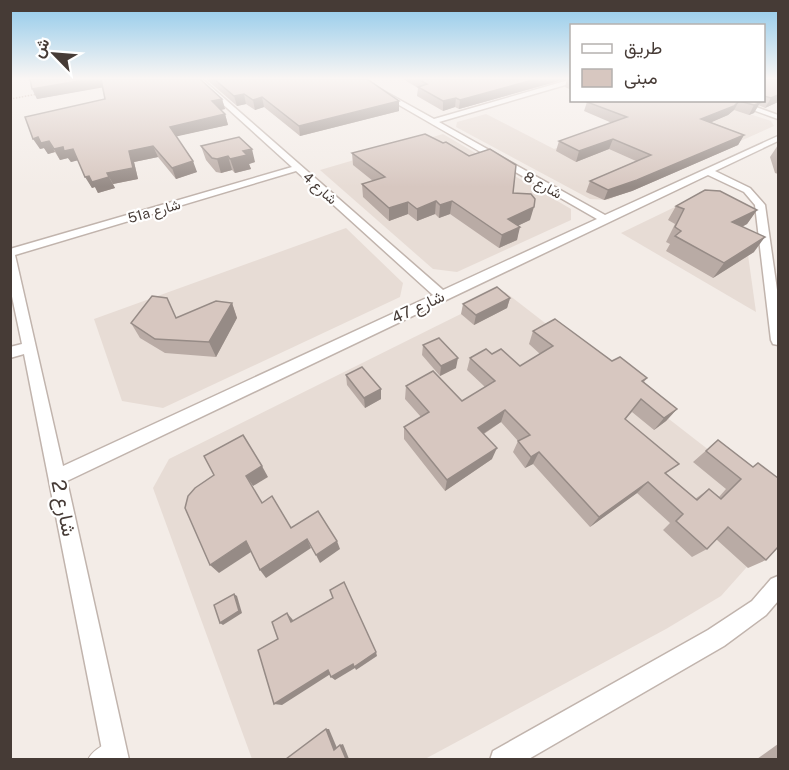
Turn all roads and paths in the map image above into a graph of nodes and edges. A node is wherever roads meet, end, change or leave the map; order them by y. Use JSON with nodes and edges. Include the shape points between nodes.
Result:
{"nodes":[{"id":1,"x":238,"y":115,"type":"edge"},
{"id":2,"x":420,"y":115,"type":"edge"},
{"id":3,"x":456,"y":115,"type":"edge"},
{"id":4,"x":432,"y":122,"type":"junction"},
{"id":5,"x":778,"y":138,"type":"edge"},
{"id":6,"x":298,"y":168,"type":"junction"},
{"id":7,"x":707,"y":171,"type":"junction"},
{"id":8,"x":605,"y":219,"type":"junction"},
{"id":9,"x":10,"y":254,"type":"edge"},
{"id":10,"x":442,"y":296,"type":"junction"},
{"id":11,"x":778,"y":340,"type":"edge"},
{"id":12,"x":30,"y":346,"type":"junction"},
{"id":13,"x":10,"y":353,"type":"edge"},
{"id":14,"x":57,"y":477,"type":"junction"},
{"id":15,"x":778,"y":586,"type":"edge"},
{"id":16,"x":115,"y":753,"type":"edge"},
{"id":17,"x":94,"y":759,"type":"edge"},
{"id":18,"x":502,"y":759,"type":"edge"}],
"edges":[{"from":1,"to":6,"type":"street","name":"شارع 4"},
{"from":2,"to":4,"type":"street","name":"شارع 8"},
{"from":3,"to":4,"type":"street"},
{"from":4,"to":8,"type":"street","name":"شارع 8"},
{"from":5,"to":7,"type":"street","name":"شارع 47"},
{"from":6,"to":9,"type":"street","name":"51a شارع"},
{"from":6,"to":10,"type":"street","name":"شارع 4"},
{"from":7,"to":8,"type":"street","name":"شارع 47"},
{"from":7,"to":11,"type":"street","via":[[747,190],[760,205]]},
{"from":8,"to":10,"type":"street","name":"شارع 47"},
{"from":9,"to":12,"type":"street","name":"شارع 2"},
{"from":10,"to":14,"type":"street","name":"شارع 47"},
{"from":12,"to":13,"type":"street"},
{"from":12,"to":14,"type":"street","name":"شارع 2"},
{"from":14,"to":16,"type":"street","name":"شارع 2"},
{"from":15,"to":18,"type":"street","via":[[759,608],[716,638]]},
{"from":16,"to":17,"type":"lane"}]}
